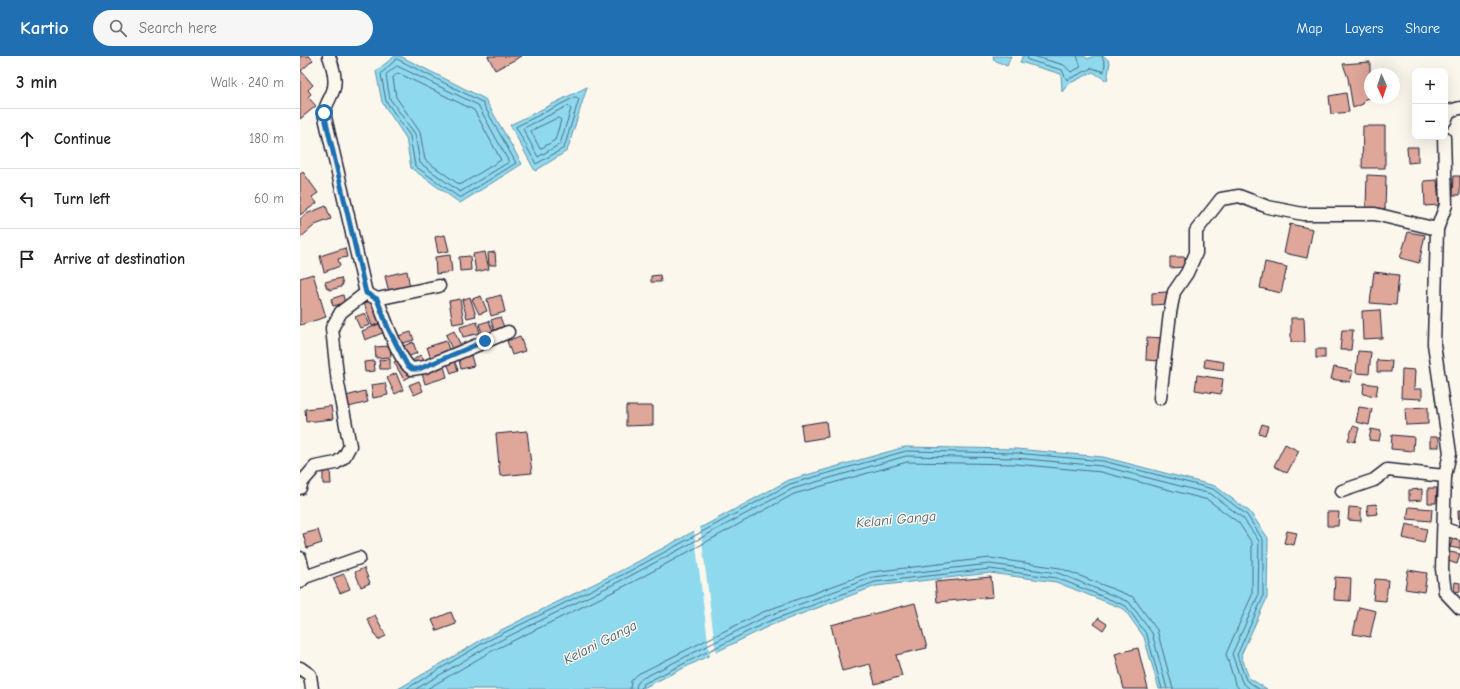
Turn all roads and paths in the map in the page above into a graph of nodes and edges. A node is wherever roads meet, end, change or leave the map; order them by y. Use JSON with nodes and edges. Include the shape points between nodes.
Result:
{"nodes":[{"id":1,"x":330,"y":56,"type":"edge"},
{"id":2,"x":1460,"y":108,"type":"edge"},
{"id":3,"x":1448,"y":114,"type":"edge"},
{"id":4,"x":1444,"y":140,"type":"edge"},
{"id":5,"x":1437,"y":229,"type":"junction"},
{"id":6,"x":438,"y":286,"type":"dead end"},
{"id":7,"x":366,"y":293,"type":"junction"},
{"id":8,"x":377,"y":299,"type":"junction"},
{"id":9,"x":508,"y":332,"type":"dead end"},
{"id":10,"x":1160,"y":398,"type":"dead end"},
{"id":11,"x":1455,"y":454,"type":"edge"},
{"id":12,"x":1445,"y":476,"type":"junction"},
{"id":13,"x":300,"y":488,"type":"edge"},
{"id":14,"x":1342,"y":491,"type":"dead end"},
{"id":15,"x":1445,"y":529,"type":"junction"},
{"id":16,"x":1460,"y":534,"type":"edge"},
{"id":17,"x":300,"y":558,"type":"edge"},
{"id":18,"x":359,"y":558,"type":"dead end"},
{"id":19,"x":302,"y":579,"type":"edge"},
{"id":20,"x":1460,"y":608,"type":"edge"},
{"id":21,"x":300,"y":668,"type":"edge"},
{"id":22,"x":312,"y":689,"type":"edge"}],
"edges":[{"from":1,"to":7,"type":"street","via":[[334,69],[333,91],[326,102],[324,113]]},
{"from":2,"to":3,"type":"street"},
{"from":4,"to":5,"type":"street","via":[[1446,205]]},
{"from":5,"to":10,"type":"street","via":[[1376,214],[1303,214],[1268,207],[1240,196],[1221,199],[1196,231],[1196,253],[1174,292]]},
{"from":5,"to":11,"type":"street","via":[[1434,344]]},
{"from":6,"to":8,"type":"street"},
{"from":7,"to":8,"type":"street"},
{"from":7,"to":13,"type":"street","via":[[341,312],[332,328],[338,384],[350,446],[344,456],[336,462],[315,467]]},
{"from":8,"to":9,"type":"street","via":[[396,345],[412,369],[425,367]]},
{"from":11,"to":12,"type":"street"},
{"from":12,"to":14,"type":"street","via":[[1387,470],[1374,480]]},
{"from":12,"to":15,"type":"street"},
{"from":15,"to":16,"type":"street"},
{"from":15,"to":20,"type":"street","via":[[1442,569],[1445,592]]},
{"from":17,"to":19,"type":"street"},
{"from":18,"to":19,"type":"street"},
{"from":21,"to":22,"type":"street","via":[[310,676]]}]}
